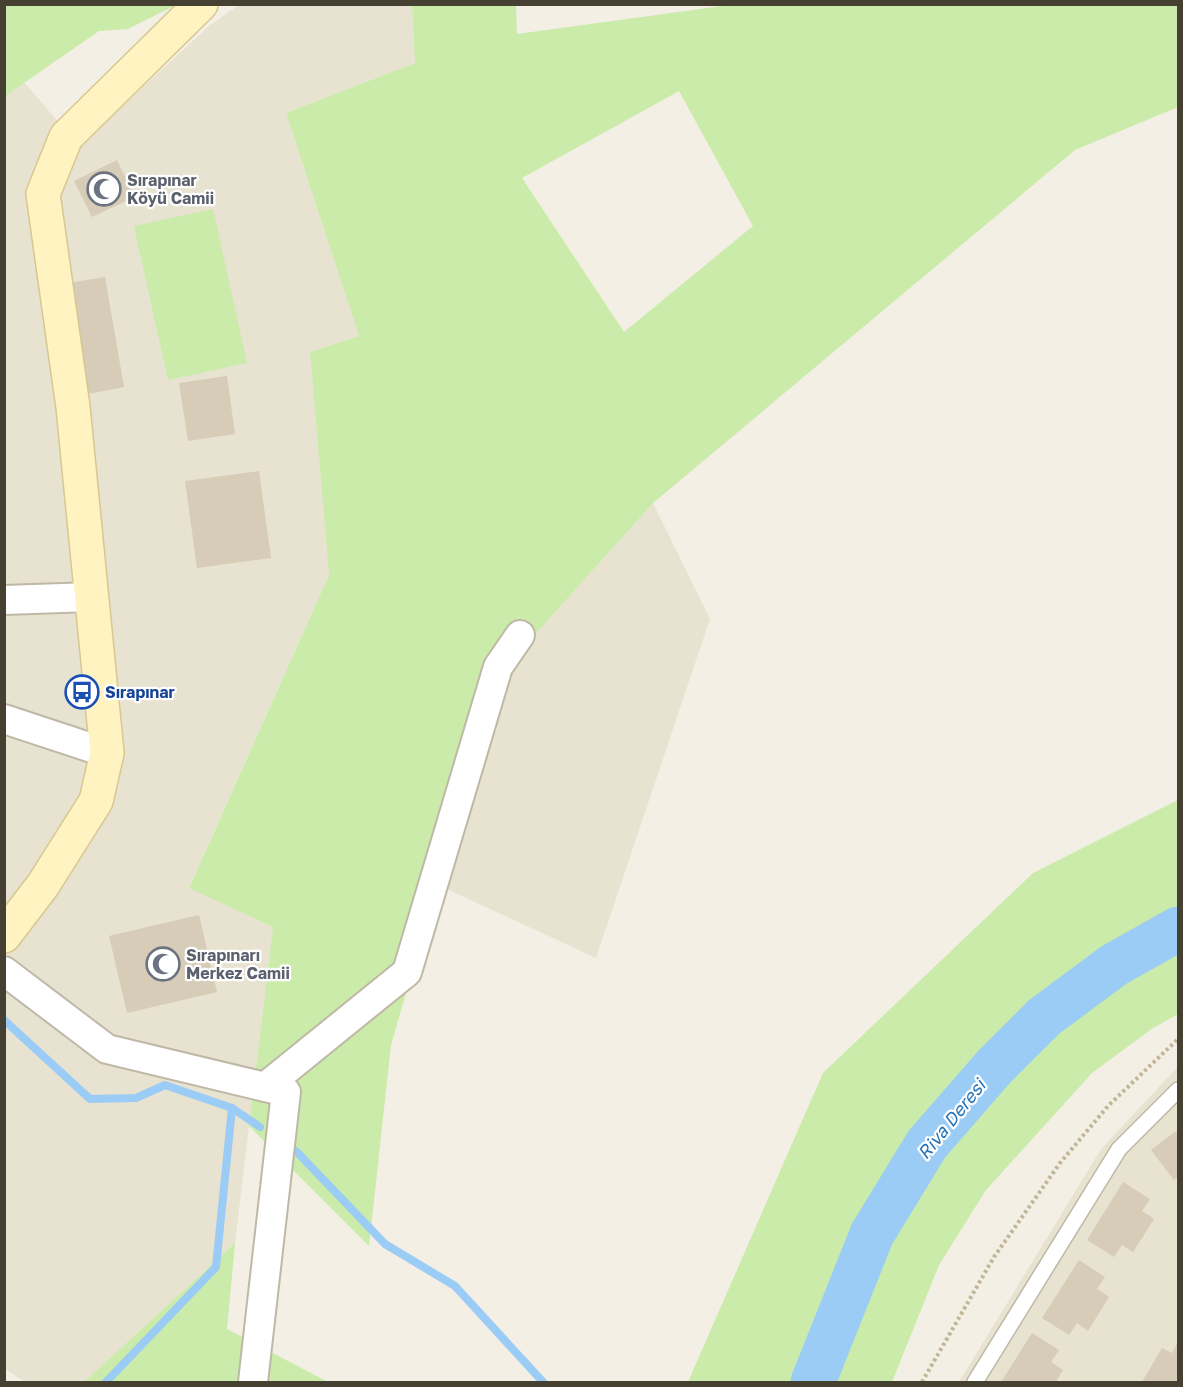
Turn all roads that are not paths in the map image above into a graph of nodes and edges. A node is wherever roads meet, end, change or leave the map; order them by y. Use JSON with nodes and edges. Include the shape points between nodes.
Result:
{"nodes":[{"id":1,"x":201,"y":4,"type":"edge"},
{"id":2,"x":92,"y":597,"type":"junction"},
{"id":3,"x":4,"y":600,"type":"edge"},
{"id":4,"x":520,"y":635,"type":"dead end"},
{"id":5,"x":4,"y":719,"type":"edge"},
{"id":6,"x":107,"y":753,"type":"junction"},
{"id":7,"x":4,"y":936,"type":"edge"},
{"id":8,"x":4,"y":971,"type":"edge"},
{"id":9,"x":265,"y":1087,"type":"junction"},
{"id":10,"x":1179,"y":1090,"type":"edge"},
{"id":11,"x":253,"y":1383,"type":"edge"},
{"id":12,"x":975,"y":1383,"type":"edge"}],
"edges":[{"from":1,"to":2,"type":"main road","via":[[66,137],[43,194],[73,407]]},
{"from":2,"to":3,"type":"street"},
{"from":2,"to":6,"type":"main road"},
{"from":4,"to":9,"type":"street","via":[[498,667],[407,972]]},
{"from":5,"to":6,"type":"street"},
{"from":6,"to":7,"type":"main road","via":[[96,801],[43,885]]},
{"from":8,"to":9,"type":"street","via":[[107,1049]]},
{"from":9,"to":11,"type":"street","via":[[286,1092]]},
{"from":10,"to":12,"type":"lane","via":[[1119,1149]]}]}
